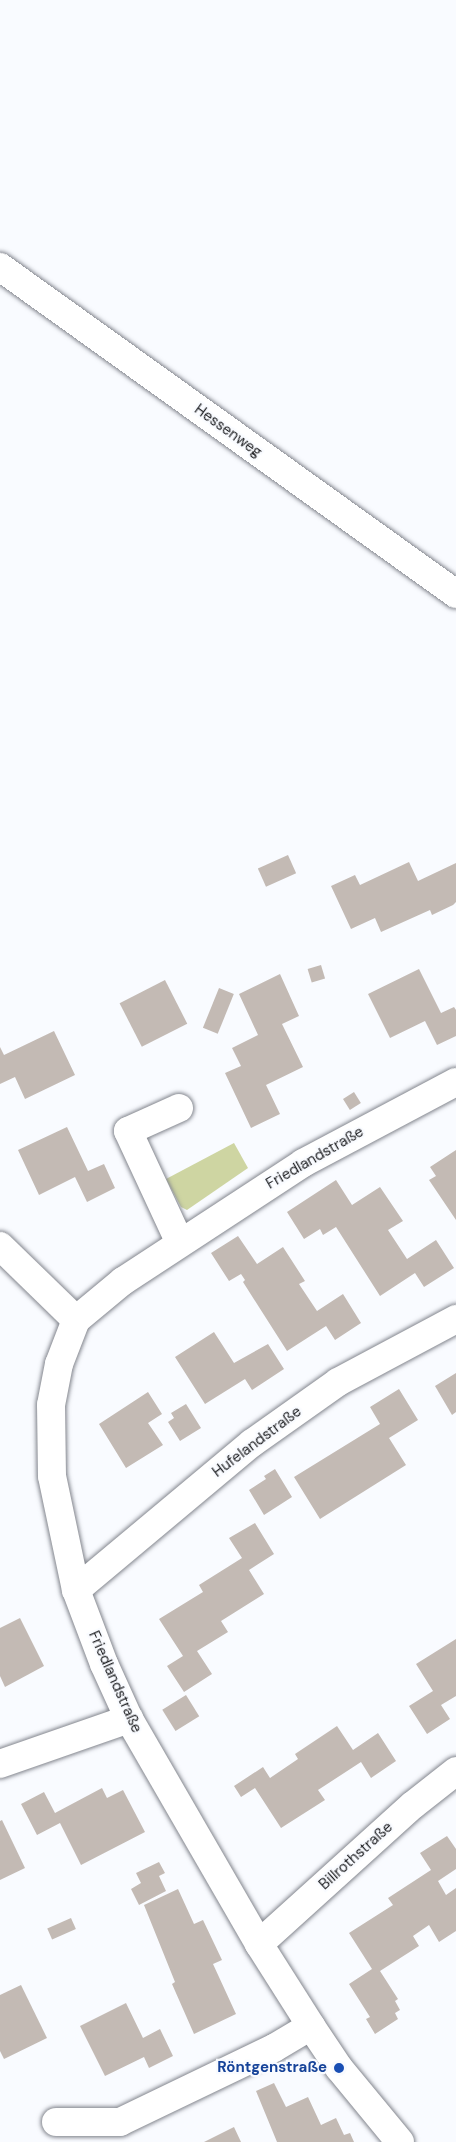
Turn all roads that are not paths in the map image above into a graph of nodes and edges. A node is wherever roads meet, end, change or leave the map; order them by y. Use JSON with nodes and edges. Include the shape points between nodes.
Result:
{"nodes":[{"id":1,"x":0,"y":267,"type":"edge"},
{"id":2,"x":456,"y":594,"type":"edge"},
{"id":3,"x":456,"y":1082,"type":"edge"},
{"id":4,"x":179,"y":1108,"type":"dead end"},
{"id":5,"x":179,"y":1241,"type":"junction"},
{"id":6,"x":0,"y":1246,"type":"edge"},
{"id":7,"x":456,"y":1319,"type":"edge"},
{"id":8,"x":76,"y":1320,"type":"junction"},
{"id":9,"x":76,"y":1590,"type":"junction"},
{"id":10,"x":129,"y":1719,"type":"junction"},
{"id":11,"x":0,"y":1764,"type":"edge"},
{"id":12,"x":456,"y":1771,"type":"edge"},
{"id":13,"x":259,"y":1944,"type":"junction"},
{"id":14,"x":311,"y":2026,"type":"junction"},
{"id":15,"x":56,"y":2122,"type":"dead end"},
{"id":16,"x":400,"y":2142,"type":"edge"}],
"edges":[{"from":1,"to":2,"type":"street","name":"Hessenweg"},
{"from":3,"to":5,"type":"street","name":"Friedlandstraße","via":[[303,1163]]},
{"from":4,"to":5,"type":"street","via":[[128,1131]]},
{"from":5,"to":8,"type":"street","name":"Friedlandstraße"},
{"from":6,"to":8,"type":"street"},
{"from":7,"to":9,"type":"street","name":"Hufelandstraße","via":[[338,1382],[252,1443]]},
{"from":8,"to":9,"type":"street","name":"Friedlandstraße","via":[[59,1364],[51,1405],[52,1476]]},
{"from":9,"to":10,"type":"street","name":"Friedlandstraße"},
{"from":10,"to":11,"type":"street"},
{"from":10,"to":13,"type":"street","name":"Friedlandstraße"},
{"from":12,"to":13,"type":"street","name":"Billrothstraße","via":[[413,1804]]},
{"from":13,"to":14,"type":"street","name":"Friedlandstraße"},
{"from":14,"to":15,"type":"street","via":[[274,2048],[120,2122]]},
{"from":14,"to":16,"type":"street","name":"Friedlandstraße","via":[[339,2068]]}]}
